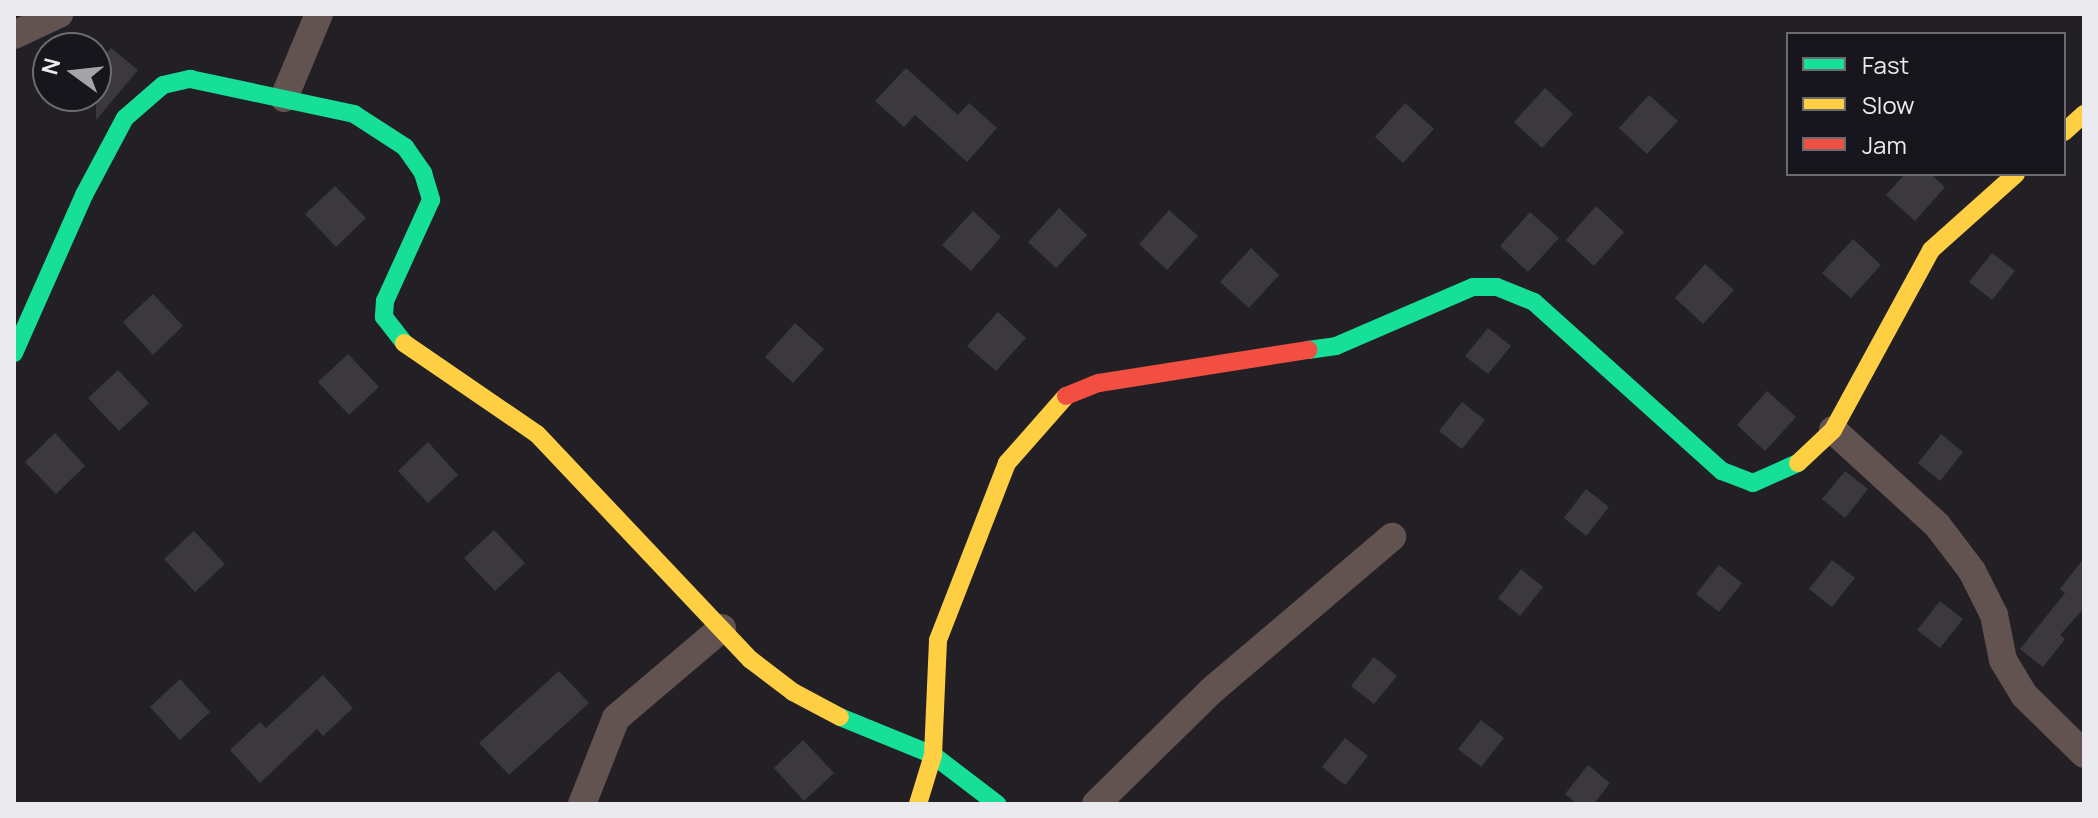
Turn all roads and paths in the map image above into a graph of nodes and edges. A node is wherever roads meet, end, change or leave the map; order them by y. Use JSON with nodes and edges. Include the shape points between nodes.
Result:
{"nodes":[{"id":1,"x":59,"y":14,"type":"edge"},
{"id":2,"x":319,"y":14,"type":"edge"},
{"id":3,"x":14,"y":35,"type":"edge"},
{"id":4,"x":284,"y":98,"type":"junction"},
{"id":5,"x":2084,"y":114,"type":"edge"},
{"id":6,"x":2066,"y":130,"type":"edge"},
{"id":7,"x":2014,"y":176,"type":"edge"},
{"id":8,"x":14,"y":353,"type":"edge"},
{"id":9,"x":1833,"y":430,"type":"junction"},
{"id":10,"x":1392,"y":537,"type":"dead end"},
{"id":11,"x":722,"y":628,"type":"junction"},
{"id":12,"x":2084,"y":754,"type":"edge"},
{"id":13,"x":933,"y":755,"type":"junction"},
{"id":14,"x":582,"y":804,"type":"edge"},
{"id":15,"x":918,"y":804,"type":"edge"},
{"id":16,"x":997,"y":804,"type":"edge"},
{"id":17,"x":1096,"y":804,"type":"edge"}],
"edges":[{"from":1,"to":3,"type":"street"},
{"from":2,"to":4,"type":"street"},
{"from":4,"to":8,"type":"street","via":[[190,79],[163,85],[125,118],[84,195]]},
{"from":4,"to":11,"type":"street","via":[[354,114],[405,147],[423,173],[431,200],[385,301],[390,329],[408,348],[537,434]]},
{"from":5,"to":6,"type":"street"},
{"from":7,"to":9,"type":"street","via":[[1931,250]]},
{"from":9,"to":12,"type":"street","via":[[1937,525],[1972,571],[1994,615],[2003,660],[2024,695]]},
{"from":9,"to":13,"type":"street","via":[[1795,466],[1753,483],[1722,471],[1534,302],[1497,287],[1473,287],[1336,346],[1099,383],[1061,398],[1007,463],[938,640]]},
{"from":10,"to":17,"type":"street","via":[[1211,691]]},
{"from":11,"to":13,"type":"street","via":[[751,660],[793,692]]},
{"from":11,"to":14,"type":"street","via":[[616,718]]},
{"from":13,"to":15,"type":"street"},
{"from":13,"to":16,"type":"street"}]}
